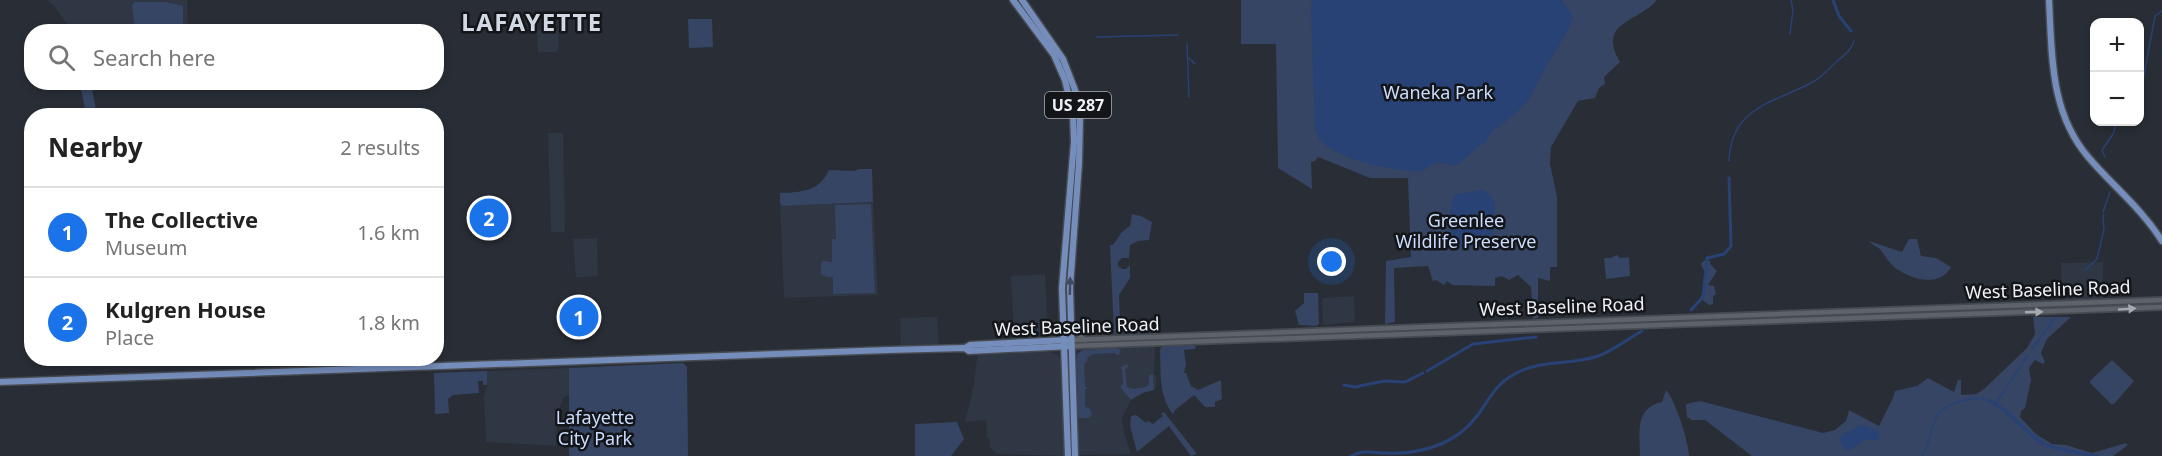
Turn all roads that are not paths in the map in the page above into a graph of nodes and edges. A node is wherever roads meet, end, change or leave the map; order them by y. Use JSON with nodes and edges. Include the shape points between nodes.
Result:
{"nodes":[{"id":1,"x":1013,"y":0,"type":"edge"},
{"id":2,"x":1022,"y":0,"type":"edge"},
{"id":3,"x":2049,"y":0,"type":"edge"},
{"id":4,"x":2162,"y":241,"type":"edge"},
{"id":5,"x":2162,"y":300,"type":"edge"},
{"id":6,"x":2162,"y":308,"type":"edge"},
{"id":7,"x":1067,"y":328,"type":"junction"},
{"id":8,"x":1454,"y":328,"type":"junction"},
{"id":9,"x":1067,"y":343,"type":"junction"},
{"id":10,"x":1084,"y":343,"type":"junction"},
{"id":11,"x":1050,"y":344,"type":"junction"},
{"id":12,"x":1071,"y":357,"type":"junction"},
{"id":13,"x":1064,"y":360,"type":"junction"},
{"id":14,"x":0,"y":382,"type":"edge"},
{"id":15,"x":1068,"y":456,"type":"edge"},
{"id":16,"x":1074,"y":456,"type":"edge"}],
"edges":[{"from":1,"to":7,"type":"main road","number":"US 287","via":[[1054,55],[1072,104],[1074,135],[1062,278]]},
{"from":7,"to":2,"type":"main road","number":"US 287","one_way":true,"via":[[1081,135],[1078,101],[1064,59]]},
{"from":3,"to":4,"type":"main road","via":[[2053,72],[2070,129],[2088,157],[2140,211]]},
{"from":5,"to":8,"type":"main road","name":"West Baseline Road"},
{"from":8,"to":6,"type":"main road","name":"West Baseline Road","one_way":true},
{"from":7,"to":9,"type":"main road","number":"US 287"},
{"from":7,"to":10,"type":"main road"},
{"from":7,"to":11,"type":"main road"},
{"from":8,"to":10,"type":"main road","name":"West Baseline Road"},
{"from":9,"to":10,"type":"main road","name":"West Baseline Road"},
{"from":9,"to":11,"type":"main road","name":"West Baseline Road"},
{"from":9,"to":12,"type":"main road","number":"US 287"},
{"from":9,"to":13,"type":"main road","number":"US 287"},
{"from":10,"to":12,"type":"main road"},
{"from":11,"to":13,"type":"main road"},
{"from":11,"to":14,"type":"main road","name":"West Baseline Road"},
{"from":12,"to":16,"type":"main road","number":"US 287"},
{"from":13,"to":15,"type":"main road","number":"US 287"}]}
